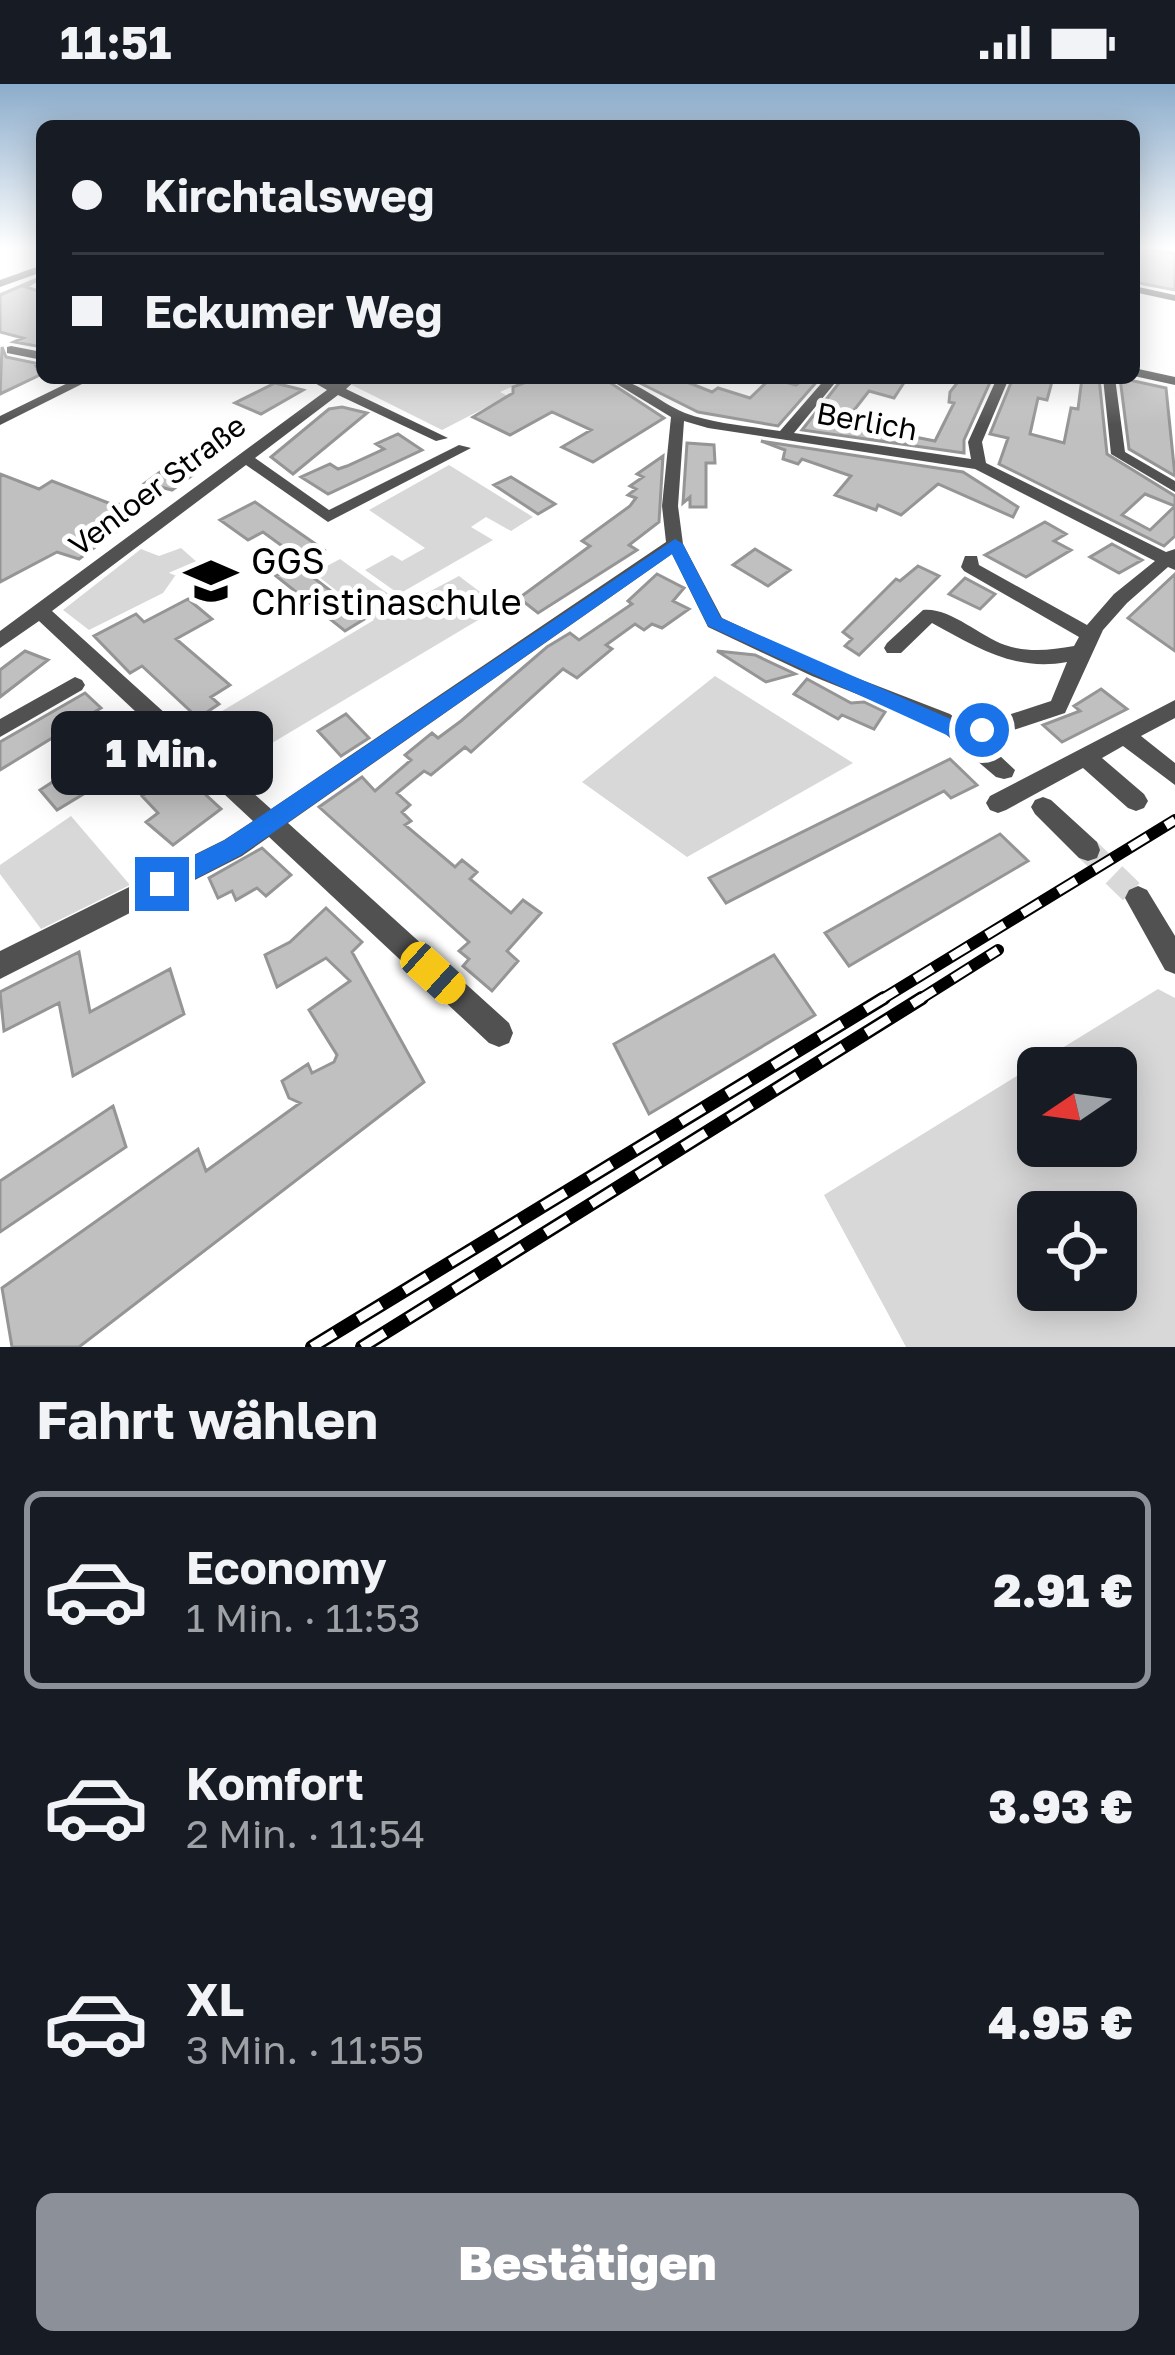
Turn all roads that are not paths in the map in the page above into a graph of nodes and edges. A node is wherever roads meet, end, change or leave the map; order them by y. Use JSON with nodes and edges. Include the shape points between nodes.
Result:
{"nodes":[{"id":1,"x":11,"y":350,"type":"dead end"},
{"id":2,"x":36,"y":355,"type":"edge"},
{"id":3,"x":1140,"y":373,"type":"edge"},
{"id":4,"x":1175,"y":381,"type":"edge"},
{"id":5,"x":76,"y":384,"type":"edge"},
{"id":6,"x":344,"y":384,"type":"edge"},
{"id":7,"x":623,"y":384,"type":"edge"},
{"id":8,"x":827,"y":384,"type":"edge"},
{"id":9,"x":1000,"y":384,"type":"edge"},
{"id":10,"x":1110,"y":384,"type":"edge"},
{"id":11,"x":678,"y":416,"type":"junction"},
{"id":12,"x":0,"y":421,"type":"edge"},
{"id":13,"x":784,"y":434,"type":"junction"},
{"id":14,"x":441,"y":438,"type":"dead end"},
{"id":15,"x":464,"y":448,"type":"dead end"},
{"id":16,"x":246,"y":458,"type":"junction"},
{"id":17,"x":979,"y":465,"type":"junction"},
{"id":18,"x":1175,"y":487,"type":"edge"},
{"id":19,"x":675,"y":544,"type":"junction"},
{"id":20,"x":1172,"y":559,"type":"edge"},
{"id":21,"x":971,"y":560,"type":"dead end"},
{"id":22,"x":39,"y":610,"type":"junction"},
{"id":23,"x":0,"y":641,"type":"edge"},
{"id":24,"x":1086,"y":644,"type":"junction"},
{"id":25,"x":894,"y":648,"type":"dead end"},
{"id":26,"x":75,"y":685,"type":"dead end"},
{"id":27,"x":1175,"y":708,"type":"edge"},
{"id":28,"x":151,"y":713,"type":"junction"},
{"id":29,"x":0,"y":729,"type":"edge"},
{"id":30,"x":969,"y":736,"type":"junction"},
{"id":31,"x":1128,"y":738,"type":"junction"},
{"id":32,"x":80,"y":759,"type":"dead end"},
{"id":33,"x":1088,"y":759,"type":"junction"},
{"id":34,"x":1004,"y":770,"type":"dead end"},
{"id":35,"x":1175,"y":776,"type":"edge"},
{"id":36,"x":1136,"y":801,"type":"dead end"},
{"id":37,"x":998,"y":803,"type":"dead end"},
{"id":38,"x":1043,"y":807,"type":"dead end"},
{"id":39,"x":267,"y":823,"type":"junction"},
{"id":40,"x":1088,"y":850,"type":"tunnel mouth"},
{"id":41,"x":1138,"y":898,"type":"tunnel mouth"},
{"id":42,"x":1175,"y":961,"type":"edge"},
{"id":43,"x":0,"y":965,"type":"edge"},
{"id":44,"x":499,"y":1033,"type":"dead end"}],
"edges":[{"from":1,"to":2,"type":"street"},
{"from":3,"to":4,"type":"street"},
{"from":5,"to":12,"type":"street"},
{"from":6,"to":14,"type":"street"},
{"from":6,"to":16,"type":"street","name":"Venloer Straße"},
{"from":7,"to":11,"type":"street","name":"Berlich"},
{"from":8,"to":13,"type":"street"},
{"from":9,"to":17,"type":"street","via":[[975,442]]},
{"from":10,"to":18,"type":"street","via":[[1118,454]]},
{"from":11,"to":13,"type":"street","name":"Berlich"},
{"from":11,"to":19,"type":"street"},
{"from":13,"to":17,"type":"street","name":"Berlich"},
{"from":15,"to":16,"type":"street","via":[[328,517]]},
{"from":16,"to":22,"type":"street","name":"Venloer Straße"},
{"from":17,"to":20,"type":"street","name":"Berlich"},
{"from":19,"to":30,"type":"street","via":[[715,622]]},
{"from":19,"to":39,"type":"street"},
{"from":20,"to":24,"type":"street","via":[[1136,582]]},
{"from":21,"to":24,"type":"street"},
{"from":22,"to":23,"type":"street","name":"Venloer Straße"},
{"from":22,"to":28,"type":"street"},
{"from":24,"to":25,"type":"street","via":[[1045,661],[1019,659],[931,614]]},
{"from":24,"to":30,"type":"street","via":[[1058,707]]},
{"from":26,"to":29,"type":"street"},
{"from":27,"to":31,"type":"street"},
{"from":28,"to":32,"type":"street"},
{"from":28,"to":39,"type":"street"},
{"from":30,"to":34,"type":"street"},
{"from":31,"to":33,"type":"street"},
{"from":31,"to":35,"type":"street"},
{"from":33,"to":36,"type":"street"},
{"from":33,"to":37,"type":"street"},
{"from":38,"to":40,"type":"street"},
{"from":39,"to":43,"type":"street","via":[[233,848]]},
{"from":39,"to":44,"type":"street"},
{"from":41,"to":42,"type":"street"}]}
